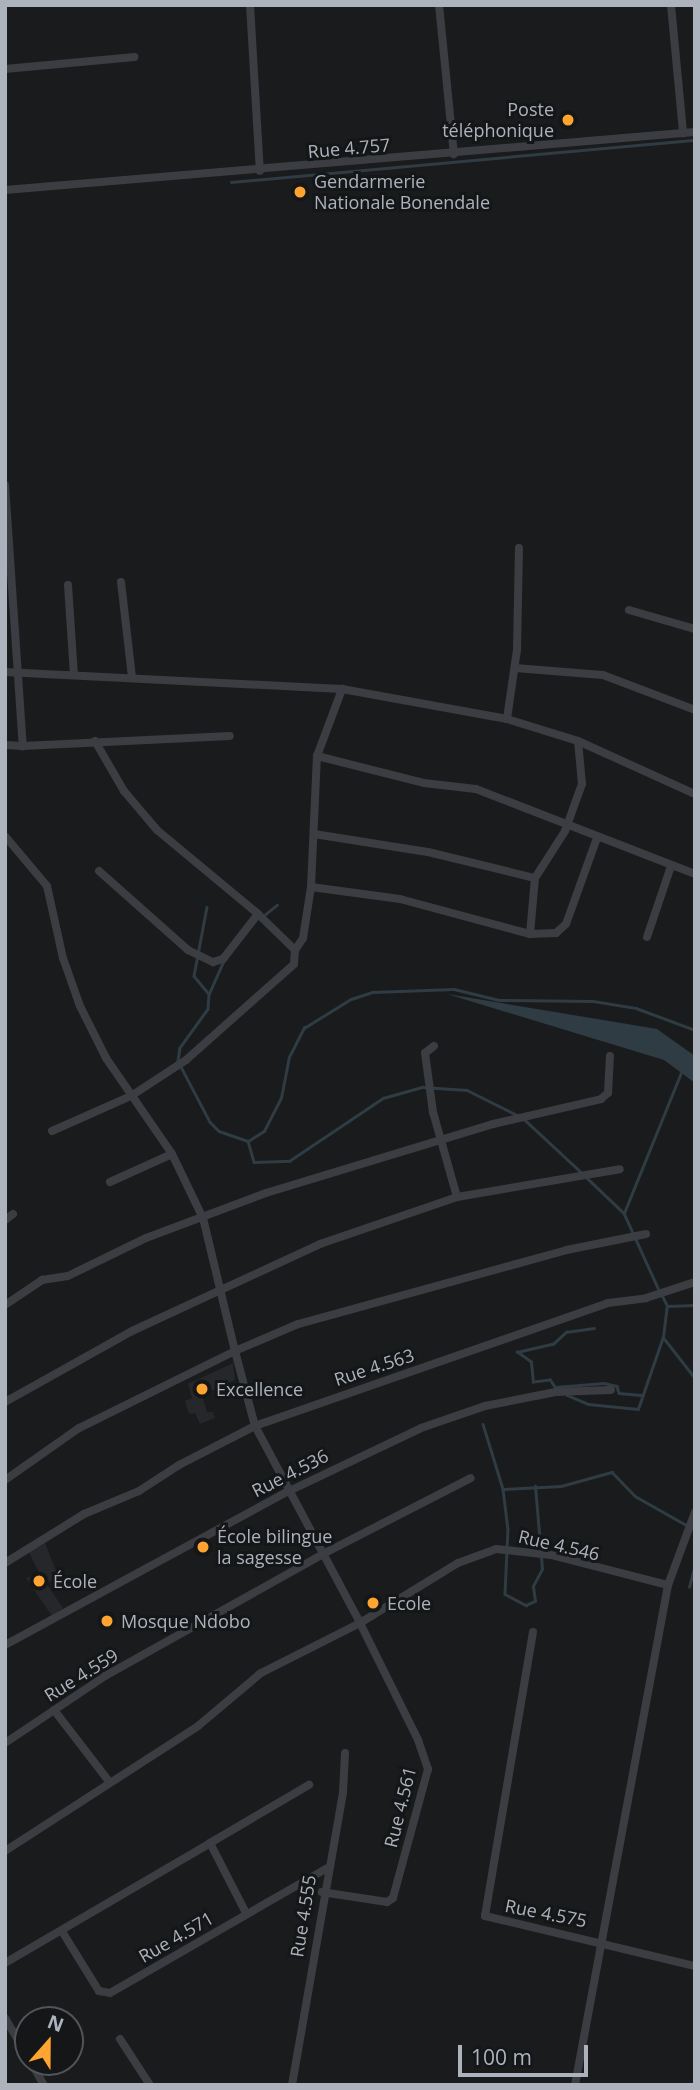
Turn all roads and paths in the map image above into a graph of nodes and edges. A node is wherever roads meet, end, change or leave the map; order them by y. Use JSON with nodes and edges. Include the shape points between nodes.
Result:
{"nodes":[{"id":1,"x":250,"y":5,"type":"edge"},
{"id":2,"x":439,"y":5,"type":"edge"},
{"id":3,"x":671,"y":5,"type":"edge"},
{"id":4,"x":134,"y":57,"type":"dead end"},
{"id":5,"x":5,"y":69,"type":"edge"},
{"id":6,"x":695,"y":132,"type":"edge"},
{"id":7,"x":683,"y":134,"type":"junction"},
{"id":8,"x":454,"y":154,"type":"junction"},
{"id":9,"x":260,"y":171,"type":"junction"},
{"id":10,"x":5,"y":190,"type":"edge"},
{"id":11,"x":5,"y":485,"type":"edge"},
{"id":12,"x":519,"y":548,"type":"dead end"},
{"id":13,"x":121,"y":582,"type":"dead end"},
{"id":14,"x":68,"y":585,"type":"dead end"},
{"id":15,"x":629,"y":610,"type":"dead end"},
{"id":16,"x":695,"y":629,"type":"edge"},
{"id":17,"x":515,"y":668,"type":"junction"},
{"id":18,"x":5,"y":672,"type":"edge"},
{"id":19,"x":18,"y":674,"type":"junction"},
{"id":20,"x":74,"y":675,"type":"junction"},
{"id":21,"x":132,"y":677,"type":"junction"},
{"id":22,"x":342,"y":689,"type":"junction"},
{"id":23,"x":695,"y":710,"type":"edge"},
{"id":24,"x":507,"y":719,"type":"junction"},
{"id":25,"x":230,"y":736,"type":"dead end"},
{"id":26,"x":95,"y":741,"type":"junction"},
{"id":27,"x":578,"y":741,"type":"junction"},
{"id":28,"x":5,"y":745,"type":"edge"},
{"id":29,"x":23,"y":746,"type":"junction"},
{"id":30,"x":317,"y":755,"type":"junction"},
{"id":31,"x":695,"y":793,"type":"edge"},
{"id":32,"x":565,"y":821,"type":"junction"},
{"id":33,"x":314,"y":834,"type":"junction"},
{"id":34,"x":5,"y":836,"type":"edge"},
{"id":35,"x":597,"y":838,"type":"junction"},
{"id":36,"x":671,"y":866,"type":"junction"},
{"id":37,"x":99,"y":871,"type":"dead end"},
{"id":38,"x":695,"y":874,"type":"edge"},
{"id":39,"x":535,"y":878,"type":"junction"},
{"id":40,"x":311,"y":887,"type":"junction"},
{"id":41,"x":258,"y":914,"type":"junction"},
{"id":42,"x":530,"y":934,"type":"junction"},
{"id":43,"x":647,"y":937,"type":"dead end"},
{"id":44,"x":295,"y":950,"type":"junction"},
{"id":45,"x":434,"y":1046,"type":"dead end"},
{"id":46,"x":610,"y":1056,"type":"dead end"},
{"id":47,"x":131,"y":1096,"type":"junction"},
{"id":48,"x":51,"y":1131,"type":"dead end"},
{"id":49,"x":443,"y":1140,"type":"junction"},
{"id":50,"x":172,"y":1154,"type":"junction"},
{"id":51,"x":620,"y":1169,"type":"dead end"},
{"id":52,"x":110,"y":1182,"type":"dead end"},
{"id":53,"x":457,"y":1197,"type":"junction"},
{"id":54,"x":13,"y":1214,"type":"dead end"},
{"id":55,"x":203,"y":1218,"type":"junction"},
{"id":56,"x":5,"y":1220,"type":"edge"},
{"id":57,"x":646,"y":1234,"type":"dead end"},
{"id":58,"x":695,"y":1282,"type":"edge"},
{"id":59,"x":220,"y":1289,"type":"junction"},
{"id":60,"x":5,"y":1306,"type":"edge"},
{"id":61,"x":236,"y":1351,"type":"junction"},
{"id":62,"x":611,"y":1390,"type":"dead end"},
{"id":63,"x":5,"y":1402,"type":"edge"},
{"id":64,"x":255,"y":1426,"type":"junction"},
{"id":65,"x":471,"y":1478,"type":"dead end"},
{"id":66,"x":5,"y":1480,"type":"edge"},
{"id":67,"x":287,"y":1492,"type":"junction"},
{"id":68,"x":695,"y":1512,"type":"edge"},
{"id":69,"x":323,"y":1554,"type":"junction"},
{"id":70,"x":5,"y":1563,"type":"edge"},
{"id":71,"x":668,"y":1585,"type":"junction"},
{"id":72,"x":360,"y":1623,"type":"junction"},
{"id":73,"x":533,"y":1632,"type":"dead end"},
{"id":74,"x":5,"y":1645,"type":"edge"},
{"id":75,"x":54,"y":1710,"type":"junction"},
{"id":76,"x":5,"y":1744,"type":"edge"},
{"id":77,"x":345,"y":1753,"type":"dead end"},
{"id":78,"x":108,"y":1780,"type":"junction"},
{"id":79,"x":310,"y":1785,"type":"dead end"},
{"id":80,"x":210,"y":1843,"type":"junction"},
{"id":81,"x":5,"y":1851,"type":"edge"},
{"id":82,"x":327,"y":1868,"type":"junction"},
{"id":83,"x":322,"y":1892,"type":"junction"},
{"id":84,"x":247,"y":1913,"type":"junction"},
{"id":85,"x":63,"y":1933,"type":"junction"},
{"id":86,"x":601,"y":1941,"type":"junction"},
{"id":87,"x":5,"y":1963,"type":"edge"},
{"id":88,"x":695,"y":1966,"type":"edge"},
{"id":89,"x":5,"y":2018,"type":"edge"},
{"id":90,"x":14,"y":2033,"type":"edge"},
{"id":91,"x":120,"y":2039,"type":"dead end"},
{"id":92,"x":150,"y":2085,"type":"edge"},
{"id":93,"x":292,"y":2085,"type":"edge"},
{"id":94,"x":575,"y":2085,"type":"edge"}],
"edges":[{"from":1,"to":9,"type":"street"},
{"from":2,"to":8,"type":"street"},
{"from":3,"to":7,"type":"street"},
{"from":4,"to":5,"type":"street"},
{"from":6,"to":7,"type":"street","name":"Rue 4.757"},
{"from":7,"to":8,"type":"street","name":"Rue 4.757"},
{"from":8,"to":9,"type":"street","name":"Rue 4.757"},
{"from":9,"to":10,"type":"street","name":"Rue 4.757"},
{"from":11,"to":19,"type":"street"},
{"from":12,"to":17,"type":"street"},
{"from":13,"to":21,"type":"street"},
{"from":14,"to":20,"type":"street"},
{"from":15,"to":16,"type":"street"},
{"from":17,"to":23,"type":"street","via":[[603,675]]},
{"from":17,"to":24,"type":"street"},
{"from":18,"to":19,"type":"street"},
{"from":19,"to":20,"type":"street"},
{"from":19,"to":29,"type":"street"},
{"from":20,"to":21,"type":"street"},
{"from":21,"to":22,"type":"street"},
{"from":22,"to":24,"type":"street"},
{"from":22,"to":30,"type":"street"},
{"from":24,"to":27,"type":"street"},
{"from":25,"to":26,"type":"street"},
{"from":26,"to":29,"type":"street"},
{"from":26,"to":41,"type":"street","via":[[124,791],[157,830]]},
{"from":27,"to":31,"type":"street"},
{"from":27,"to":32,"type":"street","via":[[582,784]]},
{"from":28,"to":29,"type":"street"},
{"from":30,"to":32,"type":"street","via":[[424,783],[476,789]]},
{"from":30,"to":33,"type":"street"},
{"from":32,"to":35,"type":"street"},
{"from":32,"to":39,"type":"street","via":[[565,831]]},
{"from":33,"to":39,"type":"street","via":[[428,852]]},
{"from":33,"to":40,"type":"street"},
{"from":34,"to":47,"type":"street","via":[[47,886],[63,958],[80,1006]]},
{"from":35,"to":36,"type":"street"},
{"from":35,"to":42,"type":"street","via":[[563,930]]},
{"from":36,"to":38,"type":"street"},
{"from":36,"to":43,"type":"street"},
{"from":37,"to":41,"type":"street","via":[[187,950],[213,962],[223,959]]},
{"from":39,"to":42,"type":"street"},
{"from":40,"to":42,"type":"street","via":[[400,899]]},
{"from":40,"to":44,"type":"street","via":[[303,938]]},
{"from":41,"to":44,"type":"street"},
{"from":44,"to":47,"type":"street","via":[[294,964],[186,1060]]},
{"from":45,"to":49,"type":"street","via":[[425,1053],[433,1112]]},
{"from":46,"to":49,"type":"street","via":[[606,1097]]},
{"from":47,"to":48,"type":"street"},
{"from":47,"to":50,"type":"street"},
{"from":49,"to":53,"type":"street"},
{"from":49,"to":55,"type":"street","via":[[334,1171]]},
{"from":50,"to":52,"type":"street"},
{"from":50,"to":55,"type":"street"},
{"from":51,"to":53,"type":"street"},
{"from":53,"to":59,"type":"street","via":[[320,1244]]},
{"from":54,"to":56,"type":"street"},
{"from":55,"to":59,"type":"street"},
{"from":55,"to":60,"type":"street","via":[[146,1238],[68,1276],[42,1280]]},
{"from":57,"to":61,"type":"street","via":[[567,1250],[299,1324]]},
{"from":58,"to":64,"type":"street","name":"Rue 4.563","via":[[657,1295],[608,1303]]},
{"from":59,"to":61,"type":"street"},
{"from":59,"to":63,"type":"street","via":[[132,1331]]},
{"from":61,"to":64,"type":"street"},
{"from":61,"to":66,"type":"street","via":[[79,1428]]},
{"from":62,"to":67,"type":"street","name":"Rue 4.536","via":[[556,1392],[470,1411],[369,1450]]},
{"from":64,"to":67,"type":"street"},
{"from":64,"to":70,"type":"street","name":"Rue 4.563","via":[[139,1491],[84,1514]]},
{"from":65,"to":69,"type":"street","name":"Rue 4.559"},
{"from":67,"to":69,"type":"street"},
{"from":67,"to":74,"type":"street","name":"Rue 4.536"},
{"from":68,"to":71,"type":"street"},
{"from":69,"to":72,"type":"street"},
{"from":69,"to":75,"type":"street","name":"Rue 4.559","via":[[105,1676]]},
{"from":71,"to":72,"type":"street","name":"Rue 4.546","via":[[551,1555],[496,1549],[458,1563]]},
{"from":71,"to":86,"type":"street"},
{"from":72,"to":78,"type":"street","name":"Rue 4.546","via":[[261,1673],[198,1726]]},
{"from":72,"to":83,"type":"street","name":"Rue 4.561","via":[[428,1769],[393,1898],[387,1902]]},
{"from":73,"to":86,"type":"street","name":"Rue 4.575","via":[[485,1916]]},
{"from":75,"to":76,"type":"street","name":"Rue 4.559"},
{"from":75,"to":78,"type":"street"},
{"from":77,"to":82,"type":"street","name":"Rue 4.555","via":[[343,1792]]},
{"from":78,"to":81,"type":"street","name":"Rue 4.546"},
{"from":79,"to":80,"type":"street"},
{"from":80,"to":84,"type":"street"},
{"from":80,"to":85,"type":"street"},
{"from":82,"to":83,"type":"street","name":"Rue 4.555"},
{"from":82,"to":84,"type":"street","name":"Rue 4.571"},
{"from":83,"to":93,"type":"street","name":"Rue 4.555"},
{"from":84,"to":85,"type":"street","name":"Rue 4.571","via":[[104,1994]]},
{"from":85,"to":87,"type":"street"},
{"from":86,"to":88,"type":"street","name":"Rue 4.575"},
{"from":86,"to":94,"type":"street"},
{"from":89,"to":90,"type":"street"},
{"from":91,"to":92,"type":"street"}]}
